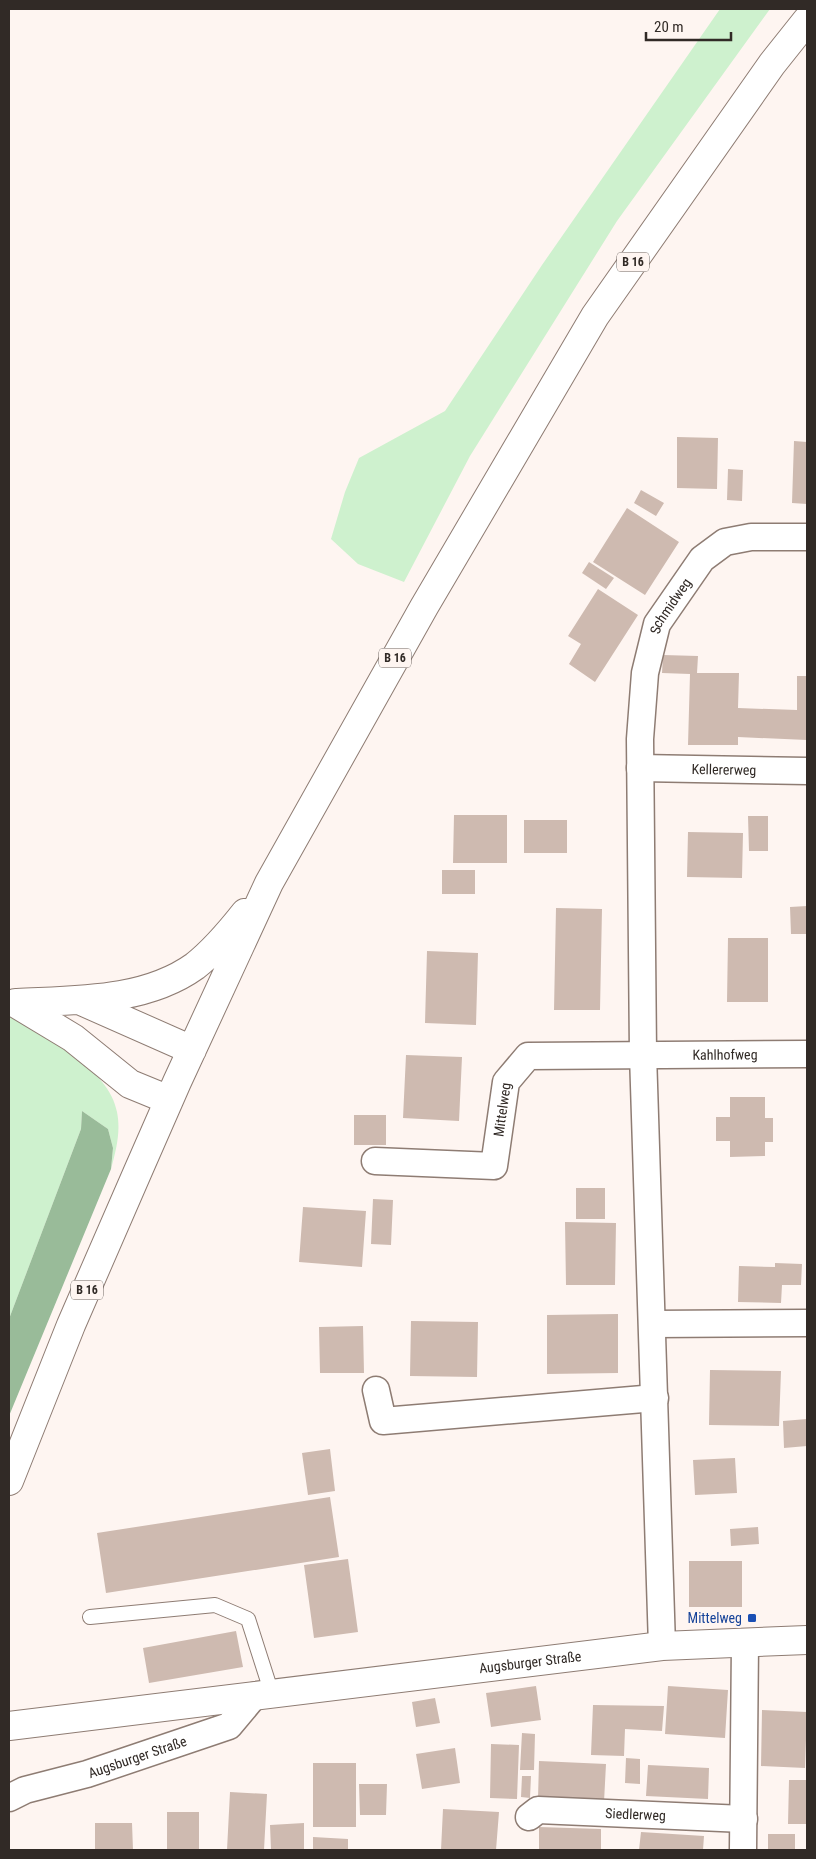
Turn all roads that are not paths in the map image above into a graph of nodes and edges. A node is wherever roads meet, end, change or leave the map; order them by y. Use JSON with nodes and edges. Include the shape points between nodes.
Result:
{"nodes":[{"id":1,"x":807,"y":20,"type":"edge"},
{"id":2,"x":807,"y":46,"type":"edge"},
{"id":3,"x":750,"y":94,"type":"junction"},
{"id":4,"x":807,"y":538,"type":"edge"},
{"id":5,"x":640,"y":768,"type":"junction"},
{"id":6,"x":807,"y":771,"type":"edge"},
{"id":7,"x":269,"y":883,"type":"junction"},
{"id":8,"x":78,"y":1000,"type":"junction"},
{"id":9,"x":13,"y":1002,"type":"edge"},
{"id":10,"x":192,"y":1050,"type":"junction"},
{"id":11,"x":643,"y":1054,"type":"junction"},
{"id":12,"x":807,"y":1054,"type":"edge"},
{"id":13,"x":169,"y":1100,"type":"junction"},
{"id":14,"x":375,"y":1161,"type":"dead end"},
{"id":15,"x":807,"y":1323,"type":"edge"},
{"id":16,"x":653,"y":1324,"type":"junction"},
{"id":17,"x":376,"y":1390,"type":"dead end"},
{"id":18,"x":655,"y":1398,"type":"junction"},
{"id":19,"x":9,"y":1481,"type":"edge"},
{"id":20,"x":90,"y":1617,"type":"dead end"},
{"id":21,"x":807,"y":1640,"type":"edge"},
{"id":22,"x":746,"y":1643,"type":"junction"},
{"id":23,"x":662,"y":1646,"type":"junction"},
{"id":24,"x":263,"y":1695,"type":"junction"},
{"id":25,"x":9,"y":1726,"type":"edge"},
{"id":26,"x":9,"y":1798,"type":"edge"},
{"id":27,"x":529,"y":1817,"type":"dead end"},
{"id":28,"x":744,"y":1819,"type":"junction"},
{"id":29,"x":743,"y":1850,"type":"edge"}],
"edges":[{"from":1,"to":3,"type":"main road","number":"B 16"},
{"from":2,"to":3,"type":"main road"},
{"from":3,"to":7,"type":"main road","number":"B 16","via":[[595,316],[424,607]]},
{"from":4,"to":5,"type":"street","name":"Schmidweg","via":[[751,537],[725,542],[702,559],[657,624],[645,673]]},
{"from":5,"to":6,"type":"street","name":"Kellererweg"},
{"from":5,"to":11,"type":"street"},
{"from":7,"to":8,"type":"main road","via":[[224,940],[194,966],[167,981],[136,992]]},
{"from":7,"to":10,"type":"main road","number":"B 16"},
{"from":8,"to":9,"type":"main road"},
{"from":8,"to":10,"type":"main road"},
{"from":9,"to":13,"type":"main road","via":[[73,1038],[130,1084]]},
{"from":10,"to":13,"type":"main road","number":"B 16"},
{"from":11,"to":12,"type":"street","name":"Kahlhofweg"},
{"from":11,"to":14,"type":"street","name":"Mittelweg","via":[[528,1056],[506,1082],[494,1166]]},
{"from":11,"to":16,"type":"street"},
{"from":13,"to":19,"type":"main road","number":"B 16","via":[[71,1326]]},
{"from":15,"to":16,"type":"street"},
{"from":16,"to":18,"type":"street"},
{"from":17,"to":18,"type":"street","via":[[383,1421]]},
{"from":18,"to":23,"type":"street"},
{"from":20,"to":24,"type":"lane","via":[[215,1605],[248,1619]]},
{"from":21,"to":22,"type":"main road","name":"Augsburger Straße"},
{"from":22,"to":23,"type":"main road","name":"Augsburger Straße"},
{"from":22,"to":28,"type":"street"},
{"from":23,"to":24,"type":"main road","name":"Augsburger Straße"},
{"from":24,"to":25,"type":"main road","name":"Augsburger Straße"},
{"from":24,"to":26,"type":"street","name":"Augsburger Straße","via":[[229,1726],[87,1774],[25,1790]]},
{"from":27,"to":28,"type":"street","name":"Siedlerweg","via":[[538,1810]]},
{"from":28,"to":29,"type":"street"}]}
